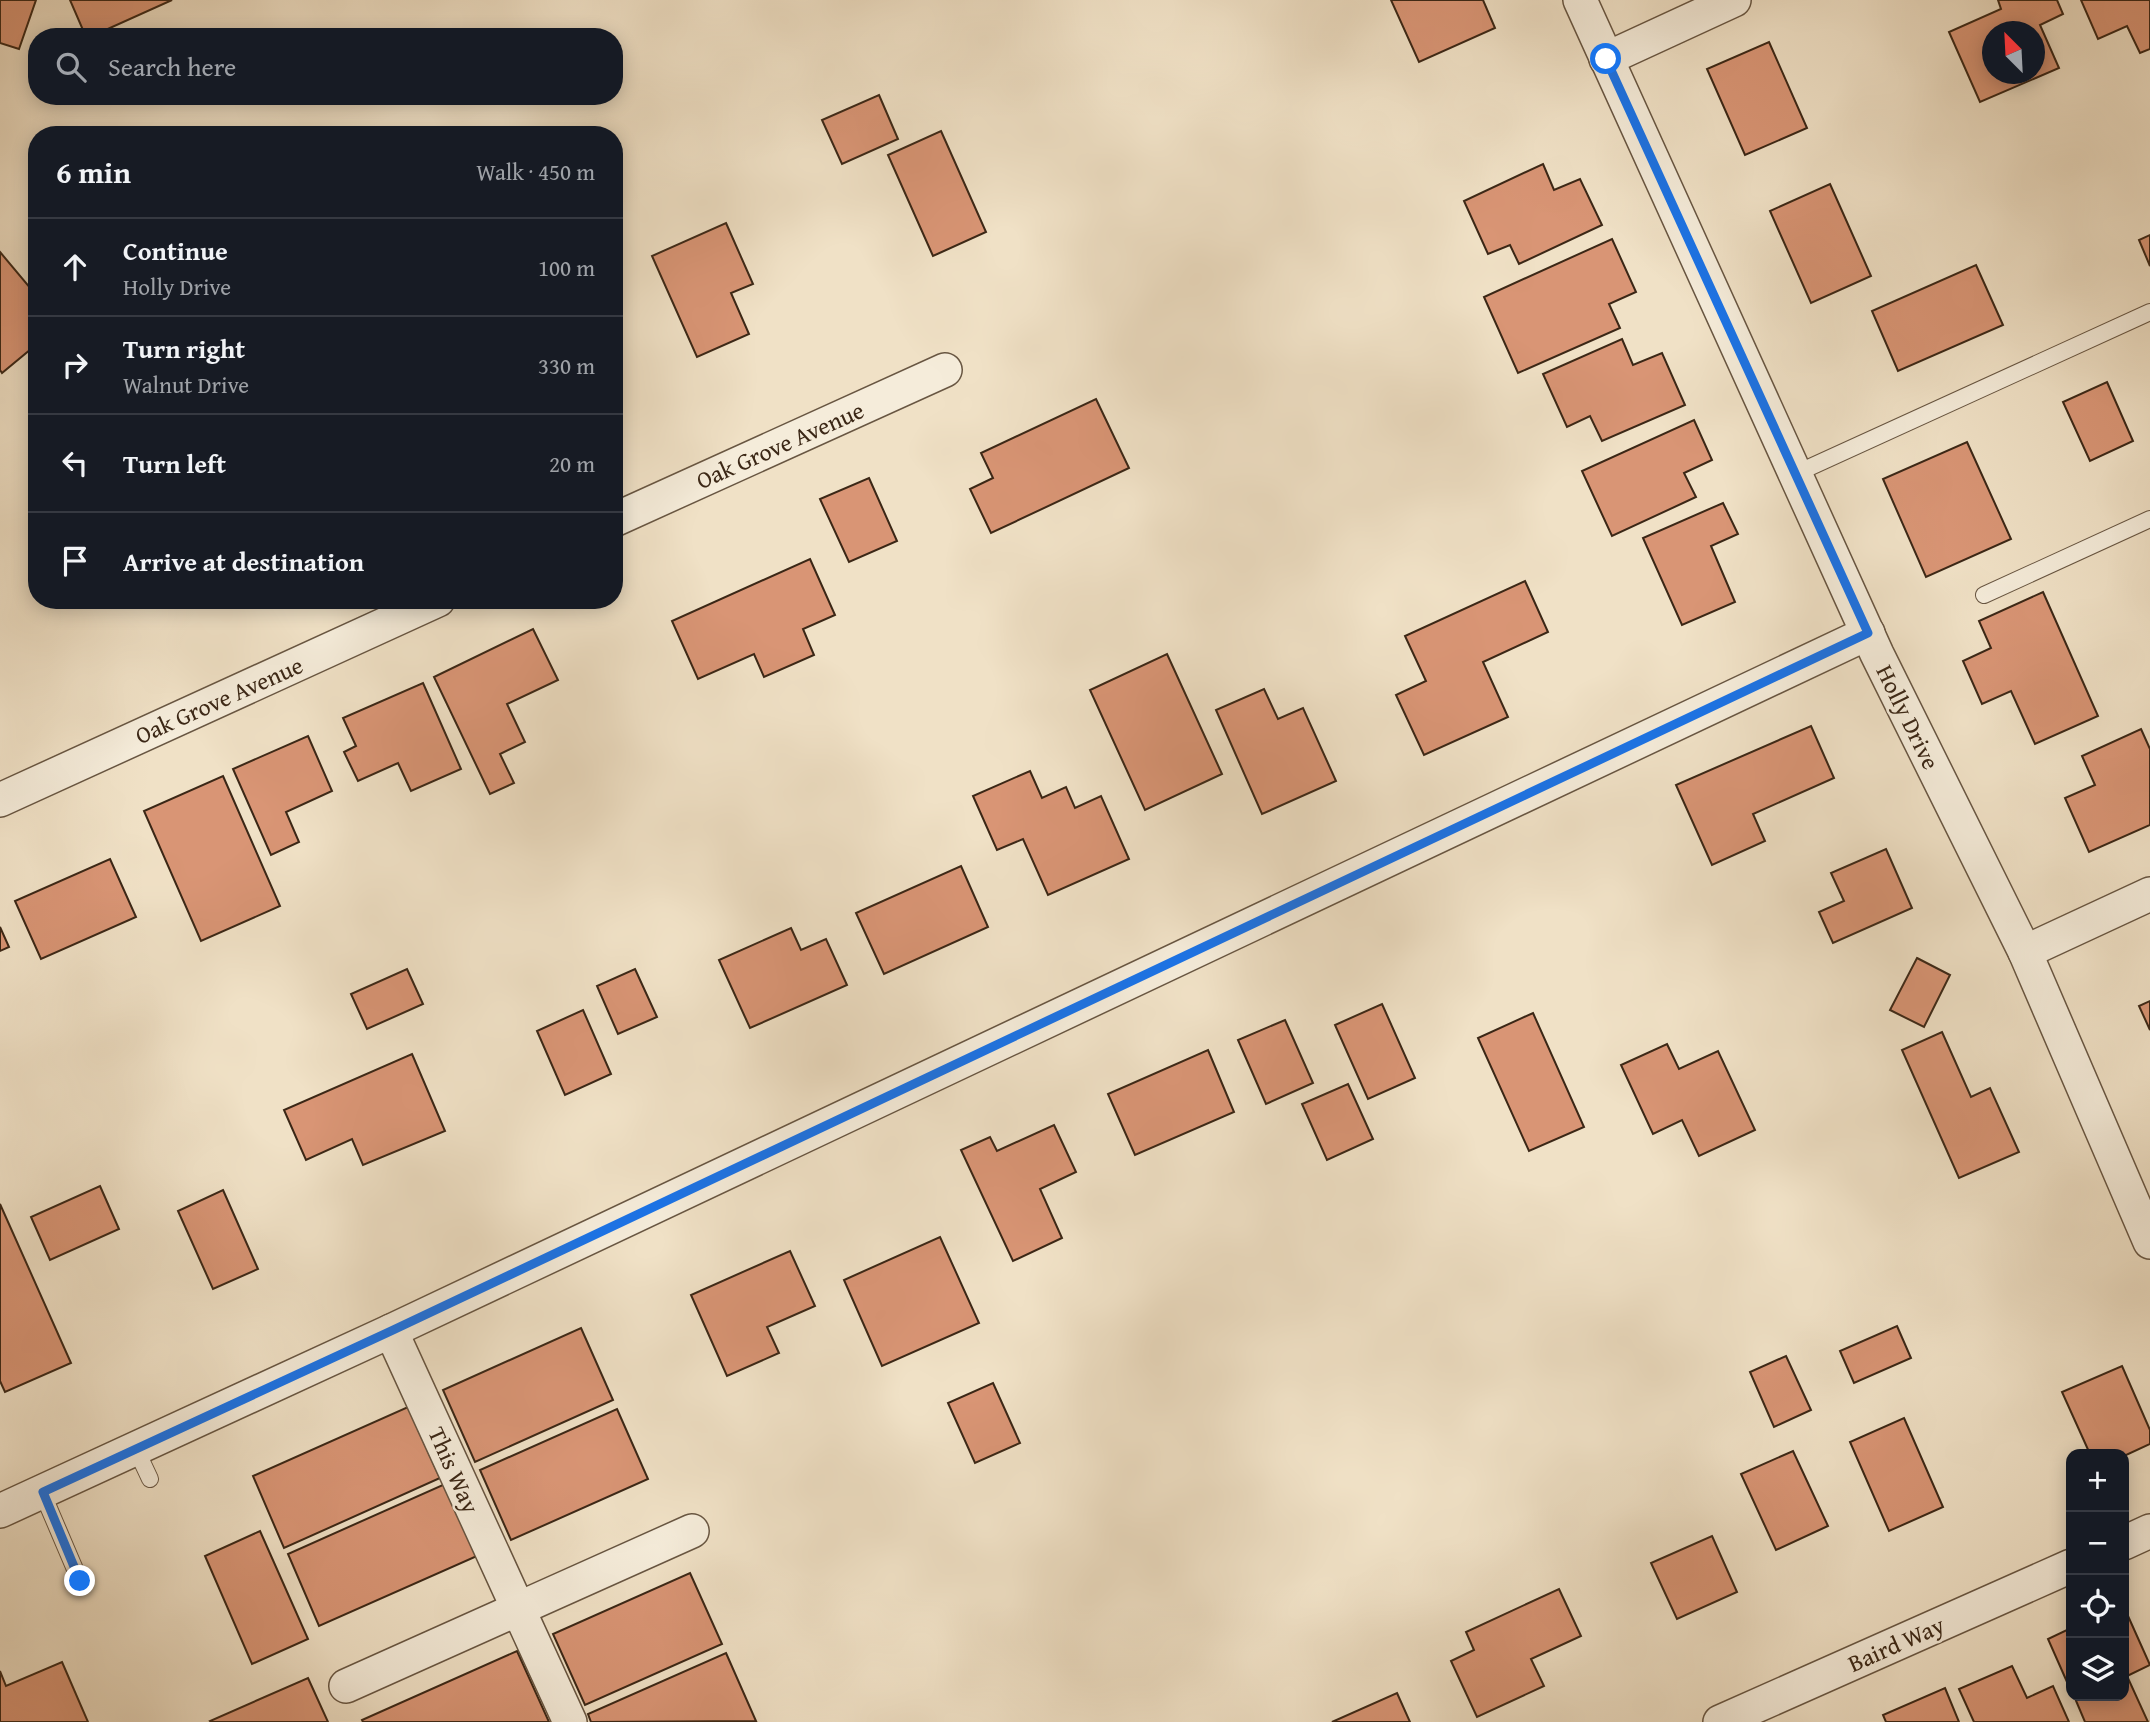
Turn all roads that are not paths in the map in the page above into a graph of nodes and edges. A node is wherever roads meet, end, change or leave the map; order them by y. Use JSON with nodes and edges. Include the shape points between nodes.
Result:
{"nodes":[{"id":1,"x":1580,"y":0,"type":"edge"},
{"id":2,"x":1734,"y":0,"type":"edge"},
{"id":3,"x":1606,"y":59,"type":"junction"},
{"id":4,"x":2150,"y":312,"type":"edge"},
{"id":5,"x":945,"y":370,"type":"dead end"},
{"id":6,"x":1795,"y":474,"type":"junction"},
{"id":7,"x":623,"y":516,"type":"edge"},
{"id":8,"x":2150,"y":519,"type":"edge"},
{"id":9,"x":1984,"y":595,"type":"dead end"},
{"id":10,"x":418,"y":609,"type":"edge"},
{"id":11,"x":1868,"y":633,"type":"junction"},
{"id":12,"x":0,"y":800,"type":"edge"},
{"id":13,"x":2150,"y":894,"type":"edge"},
{"id":14,"x":2025,"y":952,"type":"junction"},
{"id":15,"x":2150,"y":1242,"type":"edge"},
{"id":16,"x":391,"y":1331,"type":"junction"},
{"id":17,"x":136,"y":1449,"type":"junction"},
{"id":18,"x":150,"y":1479,"type":"dead end"},
{"id":19,"x":43,"y":1492,"type":"junction"},
{"id":20,"x":0,"y":1511,"type":"edge"},
{"id":21,"x":692,"y":1531,"type":"dead end"},
{"id":22,"x":2150,"y":1531,"type":"edge"},
{"id":23,"x":2129,"y":1541,"type":"edge"},
{"id":24,"x":2066,"y":1568,"type":"edge"},
{"id":25,"x":80,"y":1581,"type":"dead end"},
{"id":26,"x":517,"y":1610,"type":"junction"},
{"id":27,"x":346,"y":1686,"type":"dead end"},
{"id":28,"x":570,"y":1722,"type":"edge"},
{"id":29,"x":1720,"y":1722,"type":"edge"}],
"edges":[{"from":1,"to":3,"type":"street","name":"Holly Drive"},
{"from":2,"to":3,"type":"street"},
{"from":3,"to":6,"type":"street","name":"Holly Drive"},
{"from":4,"to":6,"type":"lane"},
{"from":5,"to":7,"type":"street","name":"Oak Grove Avenue"},
{"from":6,"to":11,"type":"street","name":"Holly Drive"},
{"from":8,"to":9,"type":"lane"},
{"from":10,"to":12,"type":"street","name":"Oak Grove Avenue"},
{"from":11,"to":14,"type":"street","name":"Holly Drive"},
{"from":11,"to":16,"type":"street"},
{"from":13,"to":14,"type":"street"},
{"from":14,"to":15,"type":"street","name":"Holly Drive"},
{"from":16,"to":17,"type":"street"},
{"from":16,"to":26,"type":"street","name":"This Way"},
{"from":17,"to":18,"type":"lane"},
{"from":17,"to":19,"type":"street"},
{"from":19,"to":20,"type":"street"},
{"from":19,"to":25,"type":"lane"},
{"from":21,"to":26,"type":"street"},
{"from":22,"to":23,"type":"street"},
{"from":24,"to":29,"type":"street","name":"Baird Way"},
{"from":26,"to":27,"type":"street"},
{"from":26,"to":28,"type":"street","name":"This Way"}]}
